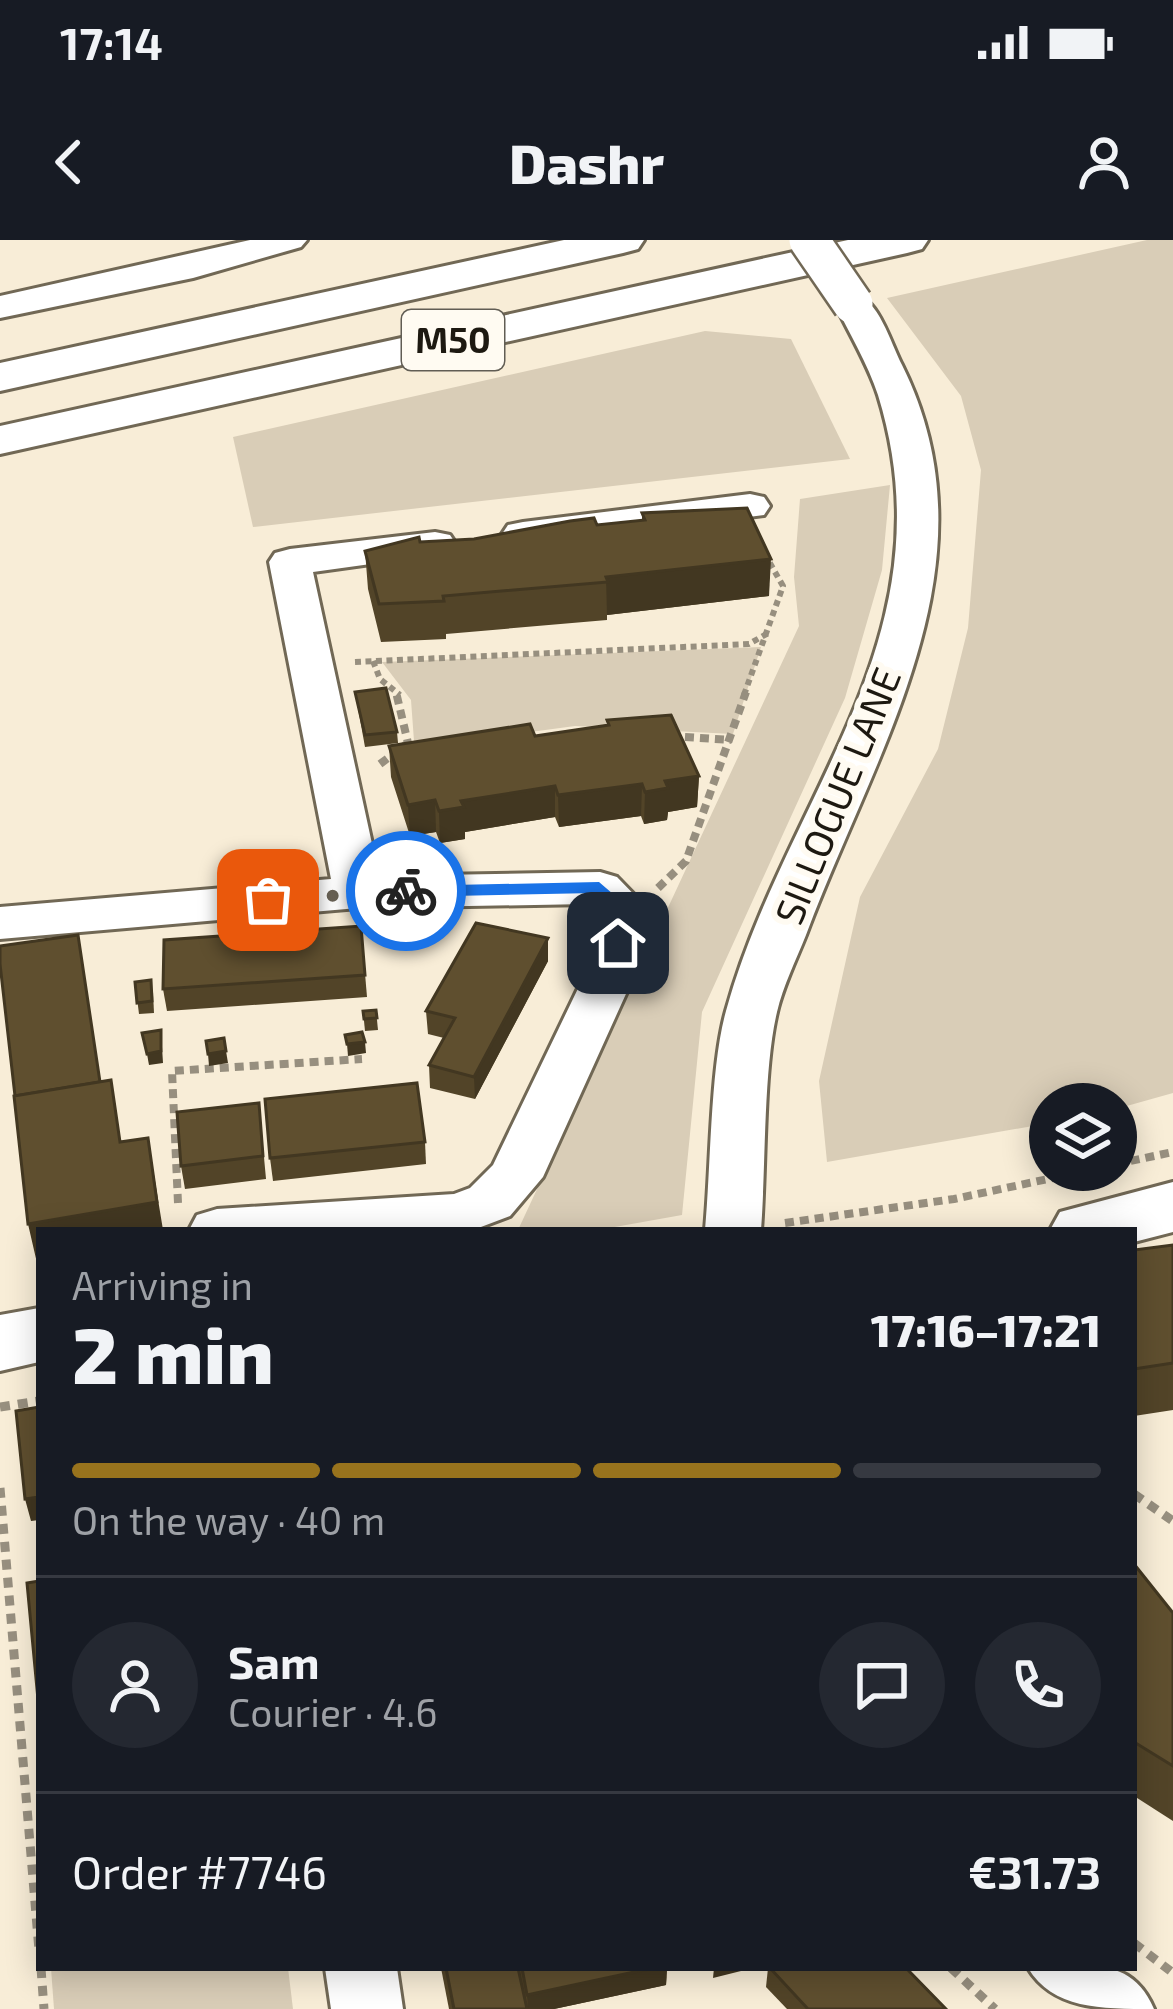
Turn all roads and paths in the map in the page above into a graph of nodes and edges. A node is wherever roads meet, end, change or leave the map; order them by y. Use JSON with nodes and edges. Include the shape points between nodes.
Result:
{"nodes":[{"id":1,"x":290,"y":240,"type":"edge"},
{"id":2,"x":623,"y":240,"type":"edge"},
{"id":3,"x":809,"y":240,"type":"edge"},
{"id":4,"x":907,"y":240,"type":"edge"},
{"id":5,"x":0,"y":307,"type":"edge"},
{"id":6,"x":0,"y":376,"type":"edge"},
{"id":7,"x":0,"y":440,"type":"edge"},
{"id":8,"x":749,"y":506,"type":"joint"},
{"id":9,"x":770,"y":632,"type":"junction"},
{"id":10,"x":373,"y":661,"type":"junction"},
{"id":11,"x":311,"y":667,"type":"junction"},
{"id":12,"x":664,"y":735,"type":"edge"},
{"id":13,"x":731,"y":740,"type":"junction"},
{"id":14,"x":400,"y":750,"type":"junction"},
{"id":15,"x":412,"y":753,"type":"edge"},
{"id":16,"x":382,"y":785,"type":"dead end"},
{"id":17,"x":358,"y":892,"type":"junction"},
{"id":18,"x":612,"y":900,"type":"junction"},
{"id":19,"x":0,"y":923,"type":"edge"},
{"id":20,"x":362,"y":1059,"type":"edge"},
{"id":21,"x":1173,"y":1152,"type":"edge"},
{"id":22,"x":1137,"y":1160,"type":"edge"},
{"id":23,"x":1029,"y":1183,"type":"edge"},
{"id":24,"x":1173,"y":1207,"type":"edge"},
{"id":25,"x":198,"y":1219,"type":"edge"},
{"id":26,"x":733,"y":1227,"type":"edge"},
{"id":27,"x":754,"y":1227,"type":"edge"},
{"id":28,"x":1096,"y":1227,"type":"edge"},
{"id":29,"x":1173,"y":1250,"type":"edge"},
{"id":30,"x":1137,"y":1256,"type":"edge"},
{"id":31,"x":36,"y":1337,"type":"edge"},
{"id":32,"x":0,"y":1343,"type":"edge"},
{"id":33,"x":36,"y":1401,"type":"edge"},
{"id":34,"x":0,"y":1407,"type":"edge"},
{"id":35,"x":0,"y":1487,"type":"edge"},
{"id":36,"x":1137,"y":1496,"type":"edge"},
{"id":37,"x":1173,"y":1521,"type":"edge"},
{"id":38,"x":36,"y":1912,"type":"edge"},
{"id":39,"x":40,"y":1971,"type":"edge"},
{"id":40,"x":361,"y":1971,"type":"edge"},
{"id":41,"x":954,"y":1971,"type":"edge"},
{"id":42,"x":1068,"y":1971,"type":"edge"},
{"id":43,"x":44,"y":2009,"type":"edge"},
{"id":44,"x":367,"y":2009,"type":"edge"},
{"id":45,"x":995,"y":2009,"type":"edge"},
{"id":46,"x":1118,"y":2009,"type":"edge"}],
"edges":[{"from":1,"to":5,"type":"street"},
{"from":2,"to":6,"type":"main road","number":"M50"},
{"from":3,"to":26,"type":"street","name":"SILLOGUE LANE","bridge":true,"via":[[854,304],[897,394],[916,485],[917,582],[876,718],[751,1013]]},
{"from":4,"to":7,"type":"main road","number":"M50"},
{"from":8,"to":9,"type":"path","via":[[784,586]]},
{"from":8,"to":11,"type":"street","via":[[290,562]]},
{"from":9,"to":10,"type":"path","via":[[749,644]]},
{"from":9,"to":13,"type":"path"},
{"from":10,"to":11,"type":"path"},
{"from":10,"to":14,"type":"path","via":[[400,694],[408,742]]},
{"from":11,"to":17,"type":"street"},
{"from":12,"to":13,"type":"path"},
{"from":13,"to":18,"type":"path","via":[[686,861]]},
{"from":14,"to":15,"type":"path"},
{"from":14,"to":16,"type":"path","via":[[380,762]]},
{"from":17,"to":18,"type":"street"},
{"from":17,"to":19,"type":"street"},
{"from":18,"to":25,"type":"street","via":[[610,974],[515,1177],[490,1202],[458,1214]]},
{"from":20,"to":25,"type":"path","via":[[172,1071]]},
{"from":21,"to":22,"type":"path"},
{"from":23,"to":27,"type":"path"},
{"from":24,"to":28,"type":"main road"},
{"from":29,"to":30,"type":"main road"},
{"from":31,"to":32,"type":"main road"},
{"from":33,"to":34,"type":"path"},
{"from":35,"to":38,"type":"path"},
{"from":36,"to":37,"type":"path"},
{"from":39,"to":43,"type":"path"},
{"from":40,"to":44,"type":"street"},
{"from":41,"to":45,"type":"path"},
{"from":42,"to":46,"type":"street"}]}
